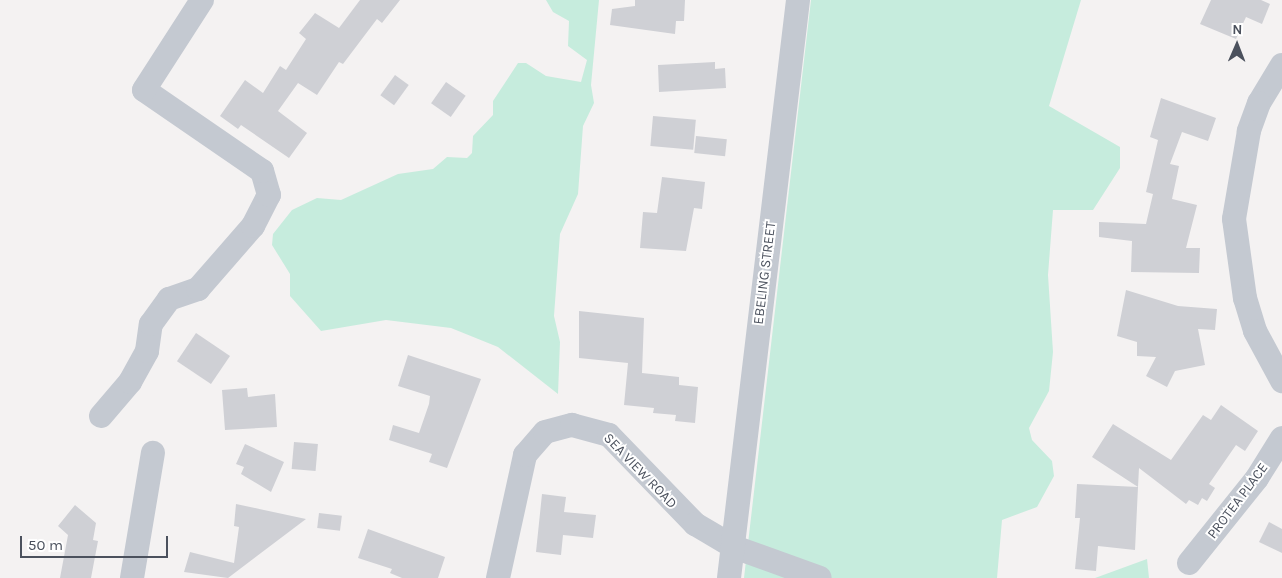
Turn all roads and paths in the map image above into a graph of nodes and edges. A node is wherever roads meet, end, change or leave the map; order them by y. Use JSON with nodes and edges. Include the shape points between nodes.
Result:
{"nodes":[{"id":1,"x":202,"y":0,"type":"edge"},
{"id":2,"x":798,"y":0,"type":"edge"},
{"id":3,"x":1282,"y":66,"type":"edge"},
{"id":4,"x":1282,"y":381,"type":"edge"},
{"id":5,"x":101,"y":416,"type":"dead end"},
{"id":6,"x":1282,"y":438,"type":"edge"},
{"id":7,"x":153,"y":453,"type":"dead end"},
{"id":8,"x":734,"y":547,"type":"junction"},
{"id":9,"x":1189,"y":562,"type":"dead end"},
{"id":10,"x":132,"y":578,"type":"edge"},
{"id":11,"x":498,"y":578,"type":"edge"},
{"id":12,"x":729,"y":578,"type":"edge"},
{"id":13,"x":820,"y":578,"type":"edge"}],
"edges":[{"from":1,"to":5,"type":"street","via":[[144,90],[262,171],[268,194],[253,226],[198,289],[169,299],[150,324],[147,351],[130,382]]},
{"from":2,"to":8,"type":"street","name":"EBELING STREET"},
{"from":3,"to":4,"type":"street","via":[[1259,103],[1248,131],[1234,219],[1245,298],[1255,332]]},
{"from":6,"to":9,"type":"street","name":"PROTEA PLACE","via":[[1257,478]]},
{"from":7,"to":10,"type":"street"},
{"from":8,"to":11,"type":"street","name":"SEA VIEW ROAD","via":[[671,504],[609,435],[592,428],[561,426],[545,432],[525,455]]},
{"from":8,"to":12,"type":"street","name":"EBELING STREET"},
{"from":8,"to":13,"type":"street","name":"SEA VIEW ROAD"}]}
